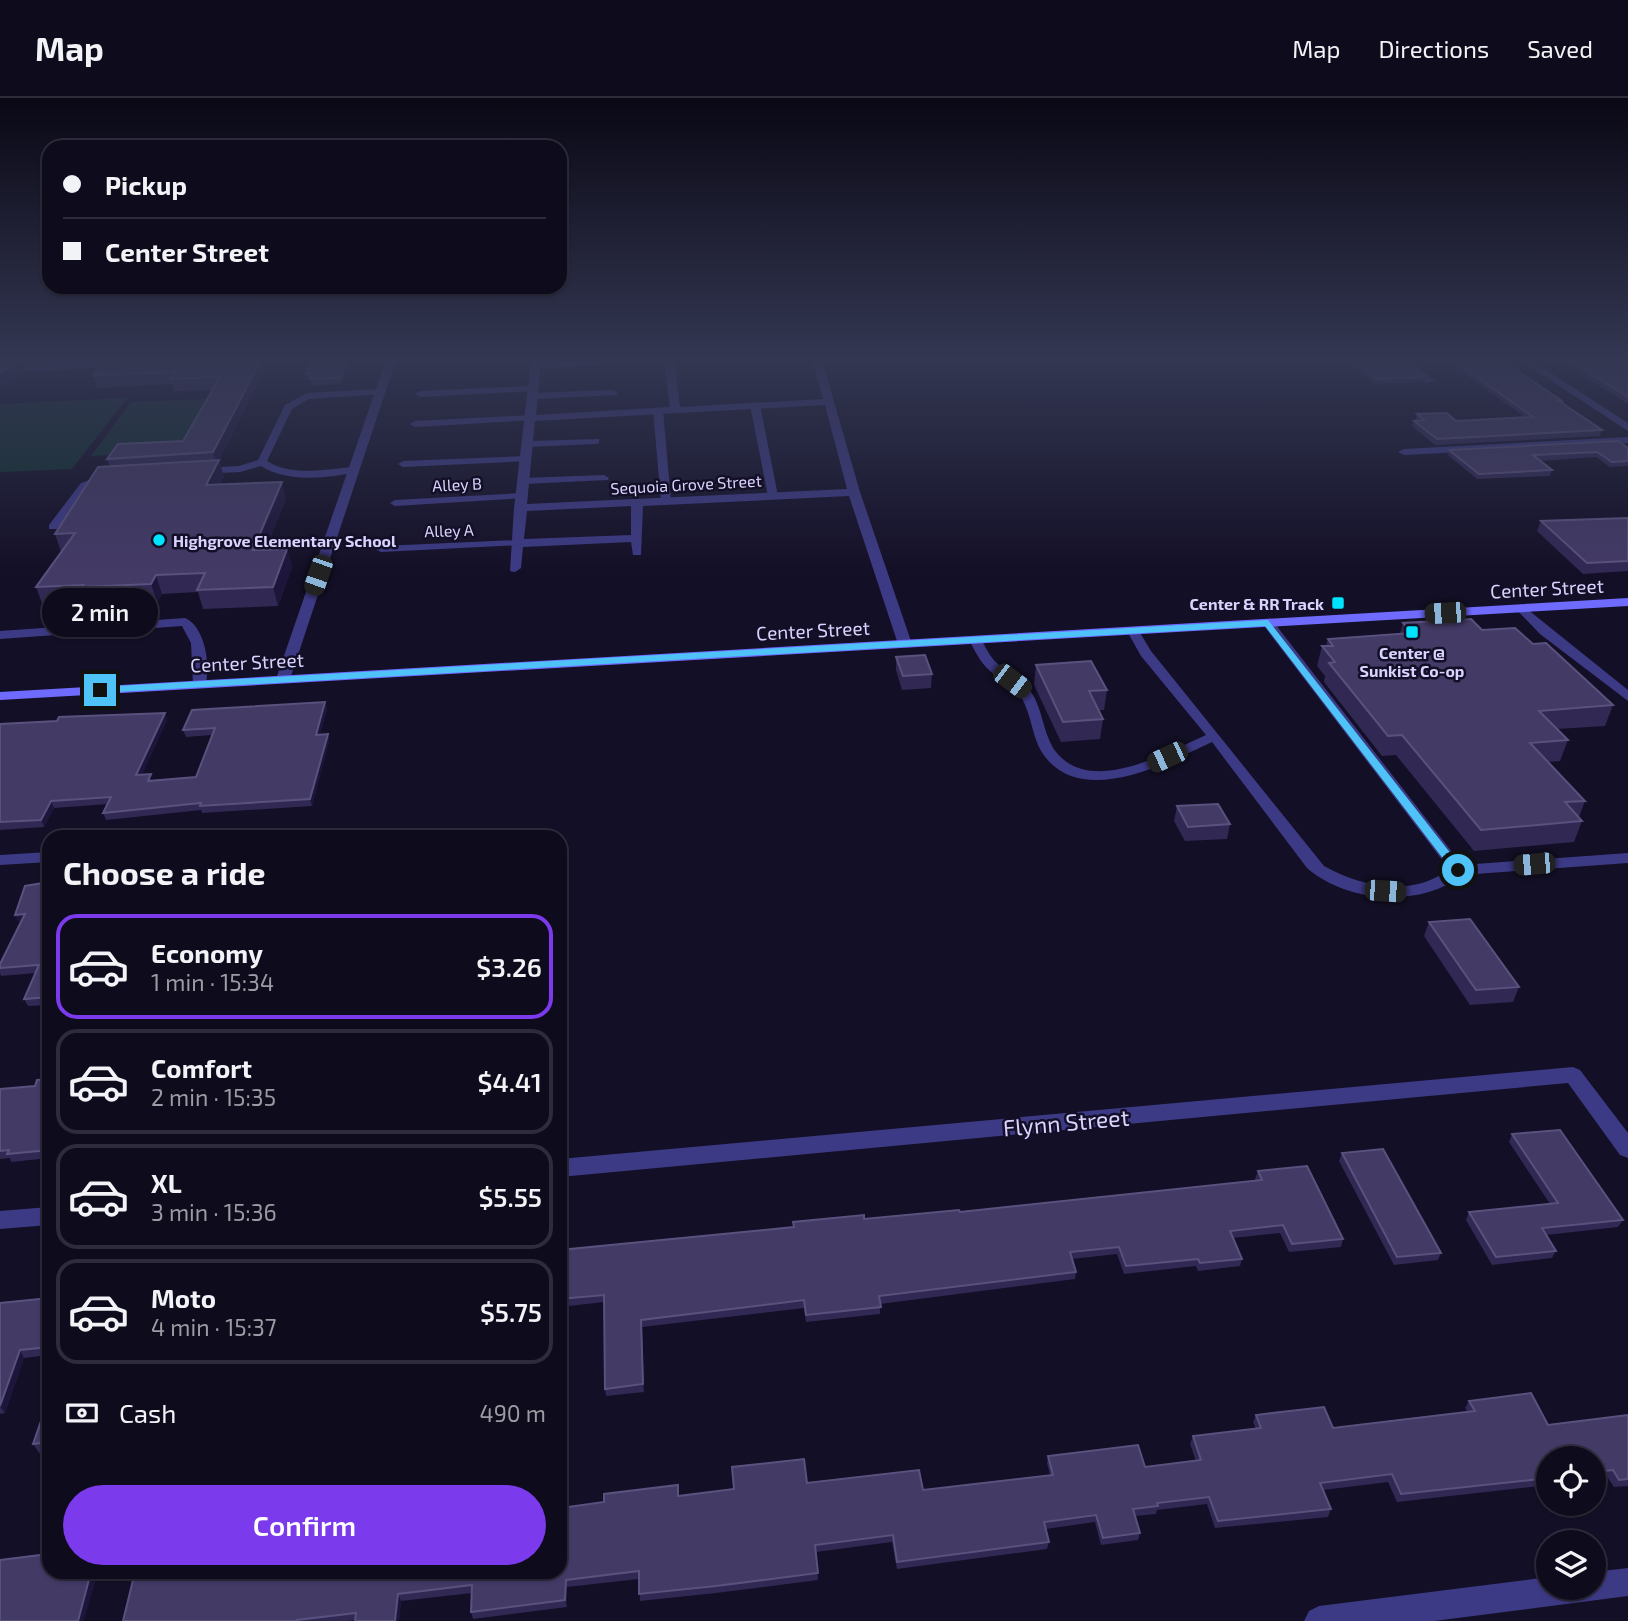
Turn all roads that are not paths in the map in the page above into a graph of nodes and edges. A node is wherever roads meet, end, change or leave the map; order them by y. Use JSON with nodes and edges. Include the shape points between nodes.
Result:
{"nodes":[{"id":1,"x":277,"y":431,"type":"edge"},
{"id":2,"x":367,"y":431,"type":"edge"},
{"id":3,"x":529,"y":431,"type":"edge"},
{"id":4,"x":660,"y":431,"type":"edge"},
{"id":5,"x":760,"y":431,"type":"edge"},
{"id":6,"x":838,"y":431,"type":"edge"},
{"id":7,"x":1628,"y":440,"type":"edge"},
{"id":8,"x":596,"y":441,"type":"dead end"},
{"id":9,"x":528,"y":444,"type":"junction"},
{"id":10,"x":1404,"y":452,"type":"dead end"},
{"id":11,"x":526,"y":459,"type":"junction"},
{"id":12,"x":262,"y":462,"type":"junction"},
{"id":13,"x":403,"y":464,"type":"dead end"},
{"id":14,"x":354,"y":470,"type":"junction"},
{"id":15,"x":186,"y":472,"type":"edge"},
{"id":16,"x":118,"y":477,"type":"edge"},
{"id":17,"x":604,"y":478,"type":"dead end"},
{"id":18,"x":523,"y":481,"type":"junction"},
{"id":19,"x":854,"y":492,"type":"junction"},
{"id":20,"x":773,"y":496,"type":"junction"},
{"id":21,"x":666,"y":501,"type":"junction"},
{"id":22,"x":521,"y":502,"type":"junction"},
{"id":23,"x":637,"y":502,"type":"junction"},
{"id":24,"x":395,"y":503,"type":"dead end"},
{"id":25,"x":54,"y":527,"type":"dead end"},
{"id":26,"x":637,"y":538,"type":"junction"},
{"id":27,"x":518,"y":543,"type":"junction"},
{"id":28,"x":381,"y":549,"type":"dead end"},
{"id":29,"x":637,"y":552,"type":"dead end"},
{"id":30,"x":515,"y":568,"type":"dead end"},
{"id":31,"x":1628,"y":602,"type":"edge"},
{"id":32,"x":1521,"y":608,"type":"junction"},
{"id":33,"x":1268,"y":623,"type":"junction"},
{"id":34,"x":1133,"y":631,"type":"junction"},
{"id":35,"x":0,"y":635,"type":"edge"},
{"id":36,"x":975,"y":640,"type":"junction"},
{"id":37,"x":905,"y":644,"type":"junction"},
{"id":38,"x":283,"y":679,"type":"junction"},
{"id":39,"x":200,"y":684,"type":"junction"},
{"id":40,"x":0,"y":696,"type":"edge"},
{"id":41,"x":1628,"y":697,"type":"edge"},
{"id":42,"x":1214,"y":736,"type":"junction"},
{"id":43,"x":42,"y":857,"type":"edge"},
{"id":44,"x":1628,"y":858,"type":"edge"},
{"id":45,"x":0,"y":860,"type":"edge"},
{"id":46,"x":1458,"y":870,"type":"junction"},
{"id":47,"x":1628,"y":1149,"type":"edge"},
{"id":48,"x":567,"y":1167,"type":"edge"},
{"id":49,"x":42,"y":1217,"type":"edge"},
{"id":50,"x":0,"y":1220,"type":"edge"},
{"id":51,"x":1628,"y":1582,"type":"edge"},
{"id":52,"x":1606,"y":1585,"type":"edge"},
{"id":53,"x":1536,"y":1593,"type":"edge"},
{"id":54,"x":1320,"y":1621,"type":"edge"}],
"edges":[{"from":1,"to":12,"type":"lane"},
{"from":2,"to":14,"type":"street"},
{"from":3,"to":9,"type":"street"},
{"from":4,"to":21,"type":"lane"},
{"from":5,"to":20,"type":"lane"},
{"from":6,"to":19,"type":"street"},
{"from":7,"to":10,"type":"street"},
{"from":8,"to":9,"type":"lane"},
{"from":9,"to":11,"type":"street"},
{"from":11,"to":13,"type":"lane"},
{"from":11,"to":18,"type":"street"},
{"from":12,"to":14,"type":"lane","via":[[281,471]]},
{"from":12,"to":15,"type":"lane","via":[[240,469]]},
{"from":14,"to":38,"type":"street"},
{"from":16,"to":25,"type":"lane","via":[[85,485]]},
{"from":17,"to":18,"type":"lane"},
{"from":18,"to":22,"type":"street"},
{"from":19,"to":20,"type":"street","name":"Sequoia Grove Street"},
{"from":19,"to":37,"type":"street"},
{"from":20,"to":21,"type":"street","name":"Sequoia Grove Street"},
{"from":21,"to":23,"type":"street","name":"Sequoia Grove Street"},
{"from":22,"to":23,"type":"street","name":"Sequoia Grove Street"},
{"from":22,"to":24,"type":"lane","name":"Alley B"},
{"from":22,"to":27,"type":"street"},
{"from":23,"to":26,"type":"street"},
{"from":26,"to":27,"type":"street"},
{"from":26,"to":29,"type":"street"},
{"from":27,"to":28,"type":"lane","name":"Alley A"},
{"from":27,"to":30,"type":"street"},
{"from":31,"to":32,"type":"main road","name":"Center Street"},
{"from":32,"to":33,"type":"main road","name":"Center Street"},
{"from":32,"to":41,"type":"lane"},
{"from":33,"to":34,"type":"main road","name":"Center Street"},
{"from":33,"to":46,"type":"lane"},
{"from":34,"to":36,"type":"main road","name":"Center Street"},
{"from":34,"to":42,"type":"lane"},
{"from":35,"to":39,"type":"lane","via":[[185,622],[198,643]]},
{"from":36,"to":37,"type":"main road","name":"Center Street"},
{"from":36,"to":42,"type":"lane","via":[[989,663],[1024,690],[1049,752],[1061,766],[1077,773],[1114,776]]},
{"from":37,"to":38,"type":"main road","name":"Center Street"},
{"from":38,"to":39,"type":"main road","name":"Center Street"},
{"from":39,"to":40,"type":"main road","name":"Center Street"},
{"from":42,"to":46,"type":"lane","via":[[1318,869],[1371,890],[1399,892],[1429,888]]},
{"from":43,"to":45,"type":"street"},
{"from":44,"to":46,"type":"lane"},
{"from":47,"to":48,"type":"street","name":"Flynn Street","via":[[1573,1075]]},
{"from":49,"to":50,"type":"street"},
{"from":51,"to":52,"type":"street"},
{"from":53,"to":54,"type":"street"}]}
